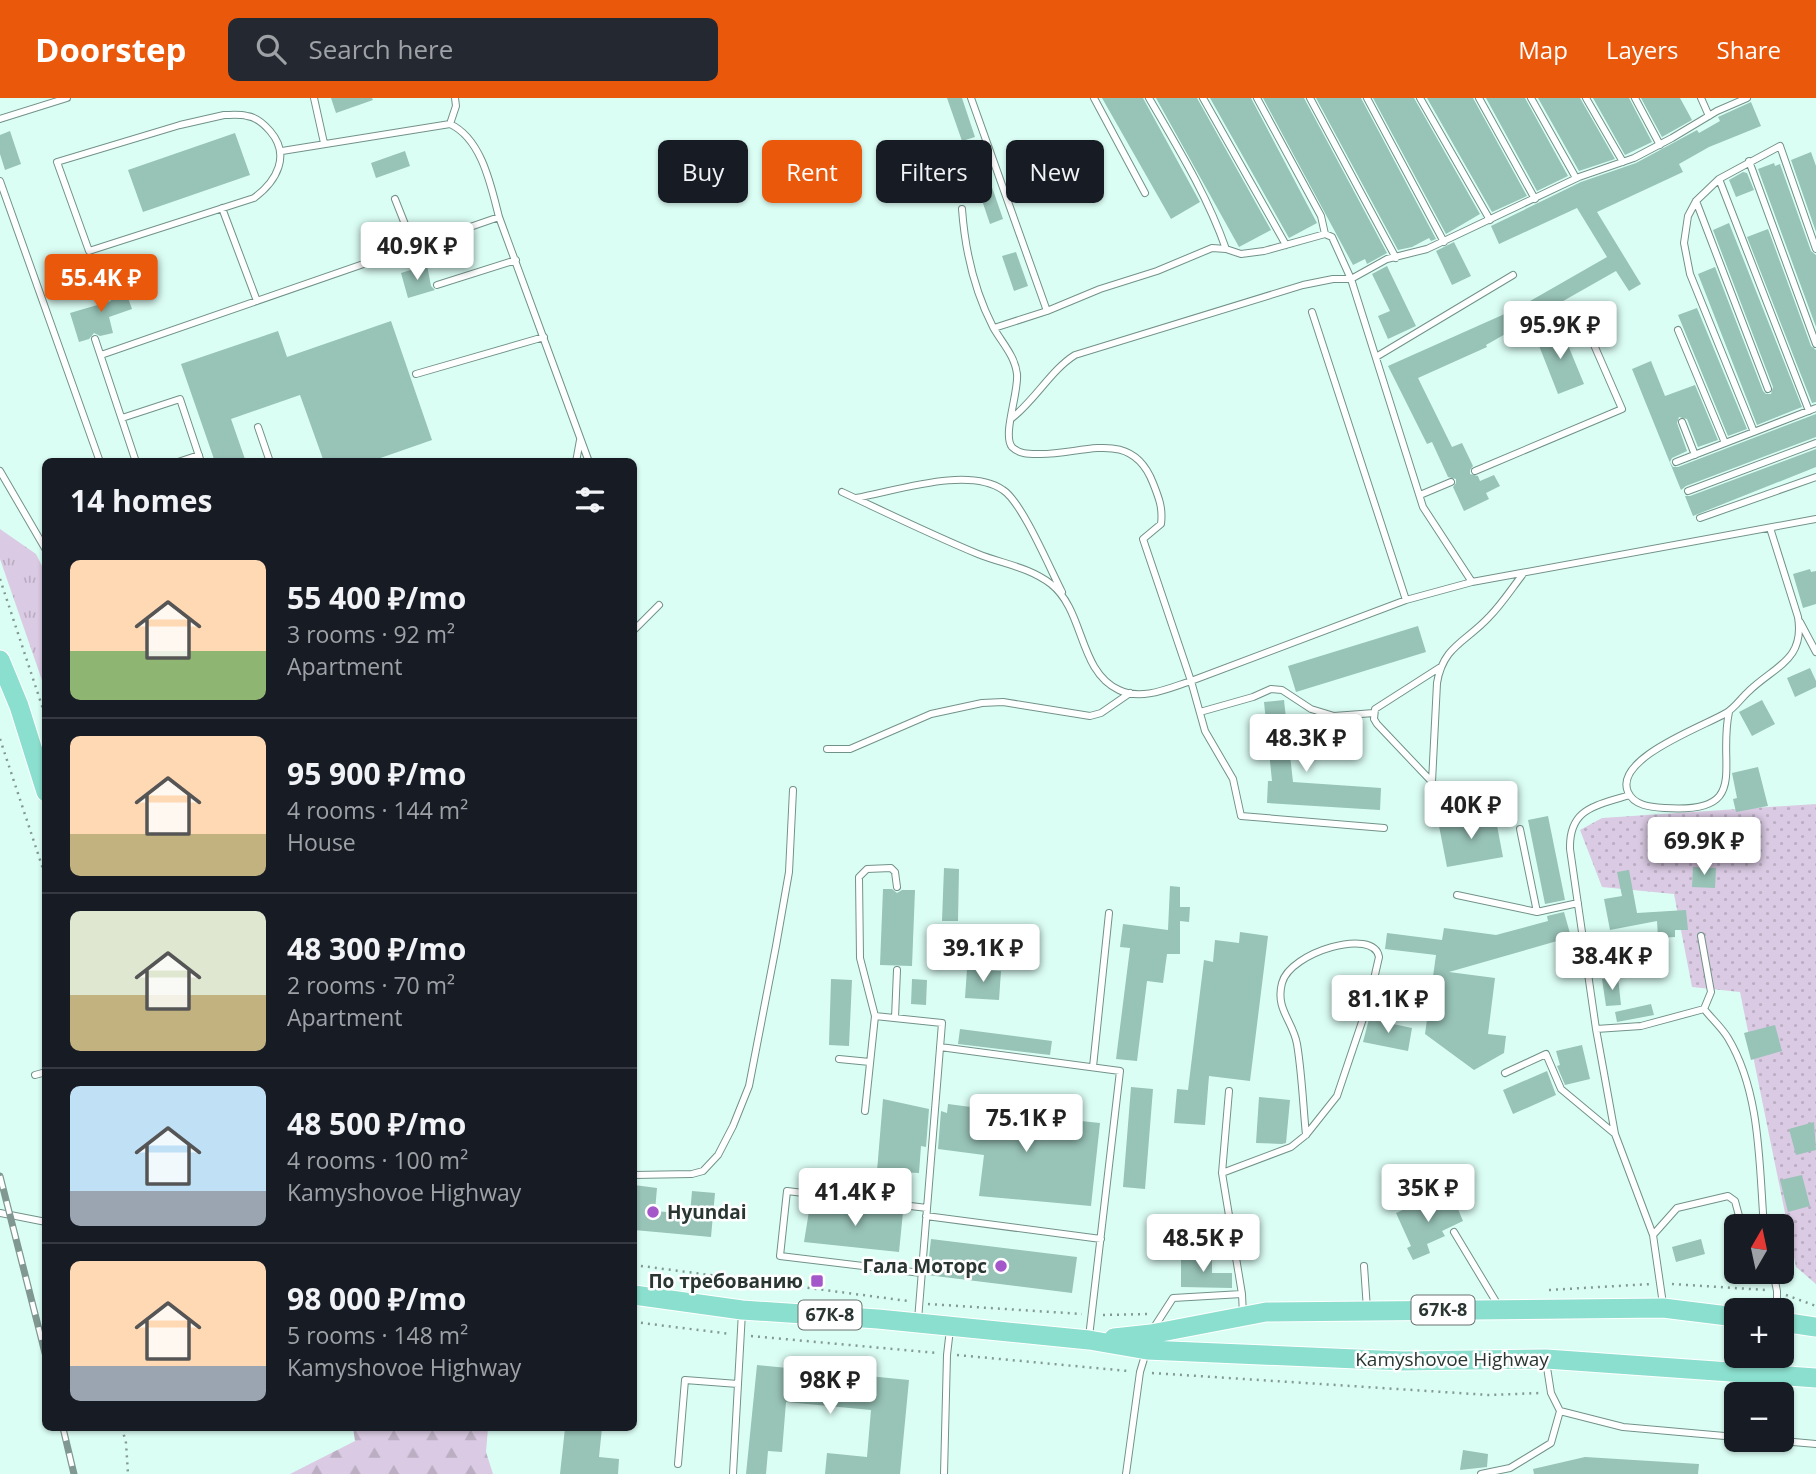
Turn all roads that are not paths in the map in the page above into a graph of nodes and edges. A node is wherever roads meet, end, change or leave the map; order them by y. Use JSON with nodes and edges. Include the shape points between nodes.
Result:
{"nodes":[{"id":1,"x":67,"y":98,"type":"edge"},
{"id":2,"x":314,"y":98,"type":"edge"},
{"id":3,"x":456,"y":98,"type":"edge"},
{"id":4,"x":971,"y":98,"type":"edge"},
{"id":5,"x":1094,"y":98,"type":"edge"},
{"id":6,"x":1149,"y":98,"type":"edge"},
{"id":7,"x":1203,"y":98,"type":"edge"},
{"id":8,"x":1257,"y":98,"type":"edge"},
{"id":9,"x":1310,"y":98,"type":"edge"},
{"id":10,"x":1367,"y":98,"type":"edge"},
{"id":11,"x":1420,"y":98,"type":"edge"},
{"id":12,"x":1479,"y":98,"type":"edge"},
{"id":13,"x":1531,"y":98,"type":"edge"},
{"id":14,"x":1586,"y":98,"type":"edge"},
{"id":15,"x":1635,"y":98,"type":"edge"},
{"id":16,"x":1701,"y":98,"type":"edge"},
{"id":17,"x":1747,"y":98,"type":"edge"},
{"id":18,"x":1709,"y":116,"type":"junction"},
{"id":19,"x":0,"y":119,"type":"edge"},
{"id":20,"x":450,"y":124,"type":"junction"},
{"id":21,"x":324,"y":143,"type":"junction"},
{"id":22,"x":1660,"y":145,"type":"junction"},
{"id":23,"x":282,"y":150,"type":"junction"},
{"id":24,"x":1749,"y":161,"type":"junction"},
{"id":25,"x":1623,"y":162,"type":"junction"},
{"id":26,"x":1576,"y":178,"type":"junction"},
{"id":27,"x":1719,"y":179,"type":"junction"},
{"id":28,"x":0,"y":181,"type":"edge"},
{"id":29,"x":1145,"y":193,"type":"dead end"},
{"id":30,"x":396,"y":199,"type":"dead end"},
{"id":31,"x":1535,"y":199,"type":"junction"},
{"id":32,"x":1696,"y":201,"type":"junction"},
{"id":33,"x":222,"y":208,"type":"junction"},
{"id":34,"x":962,"y":209,"type":"dead end"},
{"id":35,"x":499,"y":217,"type":"junction"},
{"id":36,"x":1490,"y":220,"type":"junction"},
{"id":37,"x":1325,"y":234,"type":"junction"},
{"id":38,"x":1444,"y":242,"type":"junction"},
{"id":39,"x":1286,"y":245,"type":"junction"},
{"id":40,"x":414,"y":247,"type":"junction"},
{"id":41,"x":1226,"y":249,"type":"junction"},
{"id":42,"x":1816,"y":249,"type":"edge"},
{"id":43,"x":1396,"y":258,"type":"junction"},
{"id":44,"x":516,"y":260,"type":"junction"},
{"id":45,"x":1513,"y":275,"type":"dead end"},
{"id":46,"x":1350,"y":279,"type":"junction"},
{"id":47,"x":437,"y":285,"type":"dead end"},
{"id":48,"x":257,"y":301,"type":"junction"},
{"id":49,"x":1577,"y":306,"type":"dead end"},
{"id":50,"x":1047,"y":311,"type":"junction"},
{"id":51,"x":1312,"y":312,"type":"dead end"},
{"id":52,"x":994,"y":328,"type":"junction"},
{"id":53,"x":1678,"y":330,"type":"dead end"},
{"id":54,"x":544,"y":337,"type":"junction"},
{"id":55,"x":95,"y":339,"type":"dead end"},
{"id":56,"x":1816,"y":344,"type":"edge"},
{"id":57,"x":101,"y":355,"type":"junction"},
{"id":58,"x":1376,"y":357,"type":"junction"},
{"id":59,"x":416,"y":374,"type":"dead end"},
{"id":60,"x":1768,"y":389,"type":"dead end"},
{"id":61,"x":1813,"y":410,"type":"edge"},
{"id":62,"x":122,"y":418,"type":"junction"},
{"id":63,"x":1012,"y":418,"type":"junction"},
{"id":64,"x":1682,"y":422,"type":"dead end"},
{"id":65,"x":258,"y":427,"type":"dead end"},
{"id":66,"x":1754,"y":432,"type":"junction"},
{"id":67,"x":581,"y":439,"type":"junction"},
{"id":68,"x":1725,"y":443,"type":"junction"},
{"id":69,"x":1816,"y":443,"type":"edge"},
{"id":70,"x":1695,"y":455,"type":"junction"},
{"id":71,"x":99,"y":458,"type":"edge"},
{"id":72,"x":135,"y":458,"type":"edge"},
{"id":73,"x":200,"y":458,"type":"edge"},
{"id":74,"x":269,"y":458,"type":"edge"},
{"id":75,"x":577,"y":458,"type":"edge"},
{"id":76,"x":588,"y":458,"type":"edge"},
{"id":77,"x":1676,"y":462,"type":"dead end"},
{"id":78,"x":0,"y":471,"type":"edge"},
{"id":79,"x":1475,"y":471,"type":"dead end"},
{"id":80,"x":1816,"y":477,"type":"edge"},
{"id":81,"x":1451,"y":482,"type":"dead end"},
{"id":82,"x":1688,"y":491,"type":"dead end"},
{"id":83,"x":842,"y":492,"type":"dead end"},
{"id":84,"x":1420,"y":495,"type":"junction"},
{"id":85,"x":856,"y":498,"type":"junction"},
{"id":86,"x":1700,"y":518,"type":"dead end"},
{"id":87,"x":1816,"y":519,"type":"edge"},
{"id":88,"x":1770,"y":528,"type":"junction"},
{"id":89,"x":42,"y":543,"type":"edge"},
{"id":90,"x":1523,"y":574,"type":"junction"},
{"id":91,"x":1472,"y":582,"type":"junction"},
{"id":92,"x":1066,"y":600,"type":"junction"},
{"id":93,"x":1406,"y":600,"type":"junction"},
{"id":94,"x":659,"y":606,"type":"dead end"},
{"id":95,"x":1797,"y":617,"type":"junction"},
{"id":96,"x":637,"y":627,"type":"edge"},
{"id":97,"x":1816,"y":652,"type":"edge"},
{"id":98,"x":0,"y":660,"type":"edge"},
{"id":99,"x":1439,"y":668,"type":"junction"},
{"id":100,"x":1191,"y":681,"type":"junction"},
{"id":101,"x":1130,"y":693,"type":"junction"},
{"id":102,"x":1200,"y":712,"type":"junction"},
{"id":103,"x":1729,"y":712,"type":"junction"},
{"id":104,"x":1374,"y":713,"type":"junction"},
{"id":105,"x":827,"y":749,"type":"dead end"},
{"id":106,"x":42,"y":779,"type":"edge"},
{"id":107,"x":1432,"y":782,"type":"junction"},
{"id":108,"x":793,"y":790,"type":"dead end"},
{"id":109,"x":1629,"y":794,"type":"junction"},
{"id":110,"x":1496,"y":805,"type":"dead end"},
{"id":111,"x":1384,"y":828,"type":"dead end"},
{"id":112,"x":1520,"y":829,"type":"dead end"},
{"id":113,"x":897,"y":887,"type":"dead end"},
{"id":114,"x":1457,"y":895,"type":"dead end"},
{"id":115,"x":1578,"y":903,"type":"junction"},
{"id":116,"x":1537,"y":912,"type":"junction"},
{"id":117,"x":1109,"y":913,"type":"dead end"},
{"id":118,"x":1701,"y":936,"type":"dead end"},
{"id":119,"x":897,"y":970,"type":"dead end"},
{"id":120,"x":1704,"y":1009,"type":"junction"},
{"id":121,"x":875,"y":1016,"type":"junction"},
{"id":122,"x":895,"y":1018,"type":"junction"},
{"id":123,"x":1596,"y":1029,"type":"junction"},
{"id":124,"x":940,"y":1047,"type":"junction"},
{"id":125,"x":839,"y":1059,"type":"dead end"},
{"id":126,"x":870,"y":1062,"type":"junction"},
{"id":127,"x":1093,"y":1067,"type":"junction"},
{"id":128,"x":42,"y":1073,"type":"edge"},
{"id":129,"x":1505,"y":1073,"type":"dead end"},
{"id":130,"x":34,"y":1075,"type":"dead end"},
{"id":131,"x":1228,"y":1091,"type":"dead end"},
{"id":132,"x":865,"y":1111,"type":"dead end"},
{"id":133,"x":1615,"y":1134,"type":"junction"},
{"id":134,"x":1306,"y":1135,"type":"junction"},
{"id":135,"x":1222,"y":1173,"type":"junction"},
{"id":136,"x":637,"y":1176,"type":"edge"},
{"id":137,"x":927,"y":1208,"type":"junction"},
{"id":138,"x":0,"y":1213,"type":"edge"},
{"id":139,"x":1739,"y":1214,"type":"edge"},
{"id":140,"x":1763,"y":1214,"type":"edge"},
{"id":141,"x":926,"y":1216,"type":"junction"},
{"id":142,"x":42,"y":1221,"type":"edge"},
{"id":143,"x":1454,"y":1232,"type":"dead end"},
{"id":144,"x":1653,"y":1235,"type":"junction"},
{"id":145,"x":1101,"y":1239,"type":"junction"},
{"id":146,"x":1364,"y":1266,"type":"dead end"},
{"id":147,"x":921,"y":1273,"type":"junction"},
{"id":148,"x":1242,"y":1294,"type":"junction"},
{"id":149,"x":637,"y":1295,"type":"edge"},
{"id":150,"x":1663,"y":1308,"type":"junction"},
{"id":151,"x":742,"y":1310,"type":"junction"},
{"id":152,"x":1501,"y":1310,"type":"junction"},
{"id":153,"x":1367,"y":1311,"type":"junction"},
{"id":154,"x":1724,"y":1316,"type":"edge"},
{"id":155,"x":1243,"y":1317,"type":"junction"},
{"id":156,"x":918,"y":1324,"type":"junction"},
{"id":157,"x":1794,"y":1324,"type":"edge"},
{"id":158,"x":951,"y":1327,"type":"junction"},
{"id":159,"x":1816,"y":1327,"type":"edge"},
{"id":160,"x":1089,"y":1340,"type":"junction"},
{"id":161,"x":1149,"y":1342,"type":"junction"},
{"id":162,"x":1546,"y":1359,"type":"junction"},
{"id":163,"x":1816,"y":1378,"type":"edge"},
{"id":164,"x":738,"y":1384,"type":"junction"},
{"id":165,"x":1560,"y":1411,"type":"junction"},
{"id":166,"x":1724,"y":1436,"type":"edge"},
{"id":167,"x":1794,"y":1442,"type":"edge"},
{"id":168,"x":1816,"y":1444,"type":"edge"},
{"id":169,"x":678,"y":1464,"type":"dead end"},
{"id":170,"x":733,"y":1474,"type":"edge"},
{"id":171,"x":944,"y":1474,"type":"edge"},
{"id":172,"x":1126,"y":1474,"type":"edge"},
{"id":173,"x":1481,"y":1474,"type":"edge"}],
"edges":[{"from":1,"to":19,"type":"lane"},
{"from":2,"to":21,"type":"lane"},
{"from":3,"to":20,"type":"lane"},
{"from":4,"to":50,"type":"lane"},
{"from":5,"to":29,"type":"lane"},
{"from":6,"to":41,"type":"lane","via":[[1213,212]]},
{"from":7,"to":39,"type":"lane"},
{"from":8,"to":37,"type":"lane","via":[[1321,216]]},
{"from":9,"to":43,"type":"lane"},
{"from":10,"to":38,"type":"lane"},
{"from":11,"to":36,"type":"lane"},
{"from":12,"to":31,"type":"lane"},
{"from":13,"to":26,"type":"lane"},
{"from":14,"to":25,"type":"lane"},
{"from":15,"to":22,"type":"lane"},
{"from":16,"to":18,"type":"lane"},
{"from":17,"to":18,"type":"lane"},
{"from":18,"to":22,"type":"lane"},
{"from":20,"to":21,"type":"lane"},
{"from":20,"to":35,"type":"lane","via":[[472,142],[490,181]]},
{"from":21,"to":23,"type":"lane"},
{"from":22,"to":25,"type":"lane"},
{"from":23,"to":33,"type":"lane","via":[[280,164],[264,190]]},
{"from":23,"to":33,"type":"lane","via":[[262,123],[248,116],[224,115],[57,162],[89,251]]},
{"from":24,"to":27,"type":"lane"},
{"from":24,"to":42,"type":"lane","via":[[1780,146]]},
{"from":24,"to":56,"type":"lane"},
{"from":25,"to":26,"type":"lane"},
{"from":26,"to":31,"type":"lane"},
{"from":27,"to":32,"type":"lane"},
{"from":27,"to":61,"type":"lane"},
{"from":28,"to":71,"type":"lane"},
{"from":30,"to":40,"type":"lane"},
{"from":31,"to":36,"type":"lane"},
{"from":32,"to":60,"type":"lane"},
{"from":32,"to":66,"type":"lane","via":[[1688,216],[1684,243],[1690,274]]},
{"from":33,"to":48,"type":"lane"},
{"from":34,"to":52,"type":"lane","via":[[968,259]]},
{"from":35,"to":40,"type":"lane"},
{"from":35,"to":44,"type":"lane"},
{"from":36,"to":38,"type":"lane"},
{"from":37,"to":39,"type":"lane"},
{"from":37,"to":46,"type":"lane","via":[[1332,237]]},
{"from":38,"to":43,"type":"lane"},
{"from":39,"to":41,"type":"lane","via":[[1241,254]]},
{"from":40,"to":48,"type":"lane"},
{"from":41,"to":50,"type":"lane","via":[[1212,248]]},
{"from":43,"to":46,"type":"lane","via":[[1372,265]]},
{"from":44,"to":47,"type":"lane"},
{"from":44,"to":54,"type":"lane"},
{"from":45,"to":58,"type":"lane"},
{"from":46,"to":58,"type":"lane"},
{"from":46,"to":63,"type":"lane","via":[[1303,285],[1075,355],[1063,362],[1035,398]]},
{"from":48,"to":57,"type":"lane"},
{"from":49,"to":79,"type":"lane","via":[[1622,409]]},
{"from":50,"to":52,"type":"lane"},
{"from":51,"to":93,"type":"lane"},
{"from":52,"to":63,"type":"lane","via":[[1016,364]]},
{"from":53,"to":68,"type":"lane"},
{"from":54,"to":59,"type":"lane"},
{"from":54,"to":67,"type":"lane"},
{"from":55,"to":57,"type":"lane"},
{"from":57,"to":62,"type":"lane"},
{"from":58,"to":84,"type":"lane"},
{"from":61,"to":66,"type":"lane"},
{"from":62,"to":72,"type":"lane"},
{"from":62,"to":73,"type":"lane","via":[[180,398]]},
{"from":63,"to":100,"type":"lane","via":[[1007,434],[1011,446],[1021,453],[1051,455],[1107,446],[1146,466],[1163,509],[1161,524],[1143,539]]},
{"from":64,"to":70,"type":"lane"},
{"from":65,"to":74,"type":"lane"},
{"from":66,"to":68,"type":"lane"},
{"from":67,"to":75,"type":"lane"},
{"from":67,"to":76,"type":"lane"},
{"from":68,"to":70,"type":"lane"},
{"from":69,"to":82,"type":"lane"},
{"from":70,"to":77,"type":"lane"},
{"from":78,"to":89,"type":"lane"},
{"from":80,"to":86,"type":"lane"},
{"from":81,"to":84,"type":"lane"},
{"from":83,"to":85,"type":"lane"},
{"from":84,"to":91,"type":"lane","via":[[1423,507]]},
{"from":85,"to":92,"type":"lane","via":[[980,555],[1030,570]]},
{"from":85,"to":92,"type":"lane","via":[[944,481],[970,480],[1005,491],[1025,517]]},
{"from":87,"to":88,"type":"lane"},
{"from":88,"to":90,"type":"lane"},
{"from":88,"to":95,"type":"lane"},
{"from":90,"to":91,"type":"lane"},
{"from":90,"to":99,"type":"lane","via":[[1489,618],[1449,652]]},
{"from":91,"to":93,"type":"lane"},
{"from":92,"to":101,"type":"lane","via":[[1093,665],[1119,691]]},
{"from":93,"to":100,"type":"lane"},
{"from":94,"to":96,"type":"lane"},
{"from":95,"to":97,"type":"lane"},
{"from":95,"to":103,"type":"lane","via":[[1800,629],[1794,652]]},
{"from":98,"to":106,"type":"main road"},
{"from":99,"to":104,"type":"lane"},
{"from":99,"to":107,"type":"lane"},
{"from":100,"to":101,"type":"lane","via":[[1156,693]]},
{"from":100,"to":102,"type":"lane"},
{"from":101,"to":105,"type":"lane","via":[[1090,716],[1003,702],[982,703],[931,714],[850,749]]},
{"from":102,"to":104,"type":"lane","via":[[1271,688],[1334,716]]},
{"from":102,"to":111,"type":"lane","via":[[1205,731],[1234,779],[1241,816]]},
{"from":103,"to":109,"type":"lane","via":[[1674,737],[1642,761],[1628,780]]},
{"from":103,"to":109,"type":"lane","via":[[1727,782],[1715,801],[1667,808],[1640,804]]},
{"from":104,"to":107,"type":"lane","via":[[1377,724]]},
{"from":107,"to":110,"type":"lane","via":[[1443,811]]},
{"from":108,"to":136,"type":"lane","via":[[789,872],[749,1086],[733,1126],[703,1171],[646,1179]]},
{"from":109,"to":115,"type":"lane","via":[[1590,808],[1573,824],[1570,849]]},
{"from":112,"to":116,"type":"lane"},
{"from":113,"to":121,"type":"lane","via":[[891,868],[867,869],[859,877],[860,958]]},
{"from":114,"to":116,"type":"lane"},
{"from":115,"to":116,"type":"lane"},
{"from":115,"to":123,"type":"lane"},
{"from":117,"to":127,"type":"lane"},
{"from":118,"to":120,"type":"lane","via":[[1711,992]]},
{"from":119,"to":122,"type":"lane"},
{"from":120,"to":123,"type":"lane","via":[[1641,1027]]},
{"from":120,"to":140,"type":"lane","via":[[1728,1038],[1752,1103]]},
{"from":121,"to":122,"type":"lane"},
{"from":121,"to":126,"type":"lane"},
{"from":122,"to":124,"type":"lane","via":[[942,1023]]},
{"from":123,"to":133,"type":"lane"},
{"from":124,"to":127,"type":"lane"},
{"from":124,"to":137,"type":"lane"},
{"from":125,"to":126,"type":"lane"},
{"from":126,"to":132,"type":"lane"},
{"from":127,"to":145,"type":"lane","via":[[1120,1070]]},
{"from":128,"to":130,"type":"lane"},
{"from":129,"to":133,"type":"lane","via":[[1546,1054],[1561,1089]]},
{"from":131,"to":135,"type":"lane"},
{"from":133,"to":144,"type":"lane"},
{"from":134,"to":134,"type":"lane","via":[[1337,1096],[1368,1001],[1378,957],[1372,946],[1342,945],[1306,956],[1286,971],[1280,1002],[1297,1040]]},
{"from":134,"to":135,"type":"lane","via":[[1292,1147]]},
{"from":135,"to":148,"type":"lane"},
{"from":137,"to":141,"type":"lane"},
{"from":137,"to":147,"type":"lane","via":[[787,1191],[780,1256]]},
{"from":138,"to":142,"type":"lane"},
{"from":139,"to":144,"type":"lane","via":[[1735,1200],[1728,1196],[1677,1208]]},
{"from":141,"to":145,"type":"lane"},
{"from":141,"to":147,"type":"lane"},
{"from":143,"to":152,"type":"lane"},
{"from":144,"to":150,"type":"lane"},
{"from":145,"to":160,"type":"lane"},
{"from":146,"to":153,"type":"lane"},
{"from":147,"to":156,"type":"lane"},
{"from":148,"to":155,"type":"lane"},
{"from":148,"to":161,"type":"lane","via":[[1173,1298]]},
{"from":149,"to":151,"type":"main road","name":"Kamyshovoe Highway","number":"67К-8"},
{"from":150,"to":152,"type":"main road","name":"Kamyshovoe Highway","number":"67К-8"},
{"from":150,"to":154,"type":"main road","name":"Kamyshovoe Highway","number":"67К-8"},
{"from":151,"to":156,"type":"main road","name":"Kamyshovoe Highway","number":"67К-8"},
{"from":151,"to":164,"type":"lane"},
{"from":152,"to":153,"type":"main road","name":"Kamyshovoe Highway","number":"67К-8"},
{"from":153,"to":155,"type":"main road","name":"Kamyshovoe Highway","number":"67К-8","via":[[1266,1312]]},
{"from":155,"to":161,"type":"main road","name":"Kamyshovoe Highway","number":"67К-8"},
{"from":156,"to":158,"type":"main road","name":"Kamyshovoe Highway","number":"67К-8"},
{"from":157,"to":159,"type":"main road"},
{"from":158,"to":160,"type":"main road","name":"Kamyshovoe Highway","number":"67К-8"},
{"from":158,"to":171,"type":"lane"},
{"from":160,"to":161,"type":"main road","name":"Kamyshovoe Highway","number":"67К-8"},
{"from":161,"to":162,"type":"main road","name":"Kamyshovoe Highway","number":"67К-8","via":[[1403,1361]]},
{"from":161,"to":172,"type":"lane","via":[[1140,1372]]},
{"from":162,"to":163,"type":"main road","name":"Kamyshovoe Highway","number":"67К-8"},
{"from":162,"to":165,"type":"lane","via":[[1551,1393]]},
{"from":164,"to":169,"type":"lane","via":[[685,1380]]},
{"from":164,"to":170,"type":"lane"},
{"from":165,"to":166,"type":"lane","via":[[1623,1427]]},
{"from":165,"to":173,"type":"lane","via":[[1552,1443],[1510,1468]]},
{"from":167,"to":168,"type":"lane"}]}
